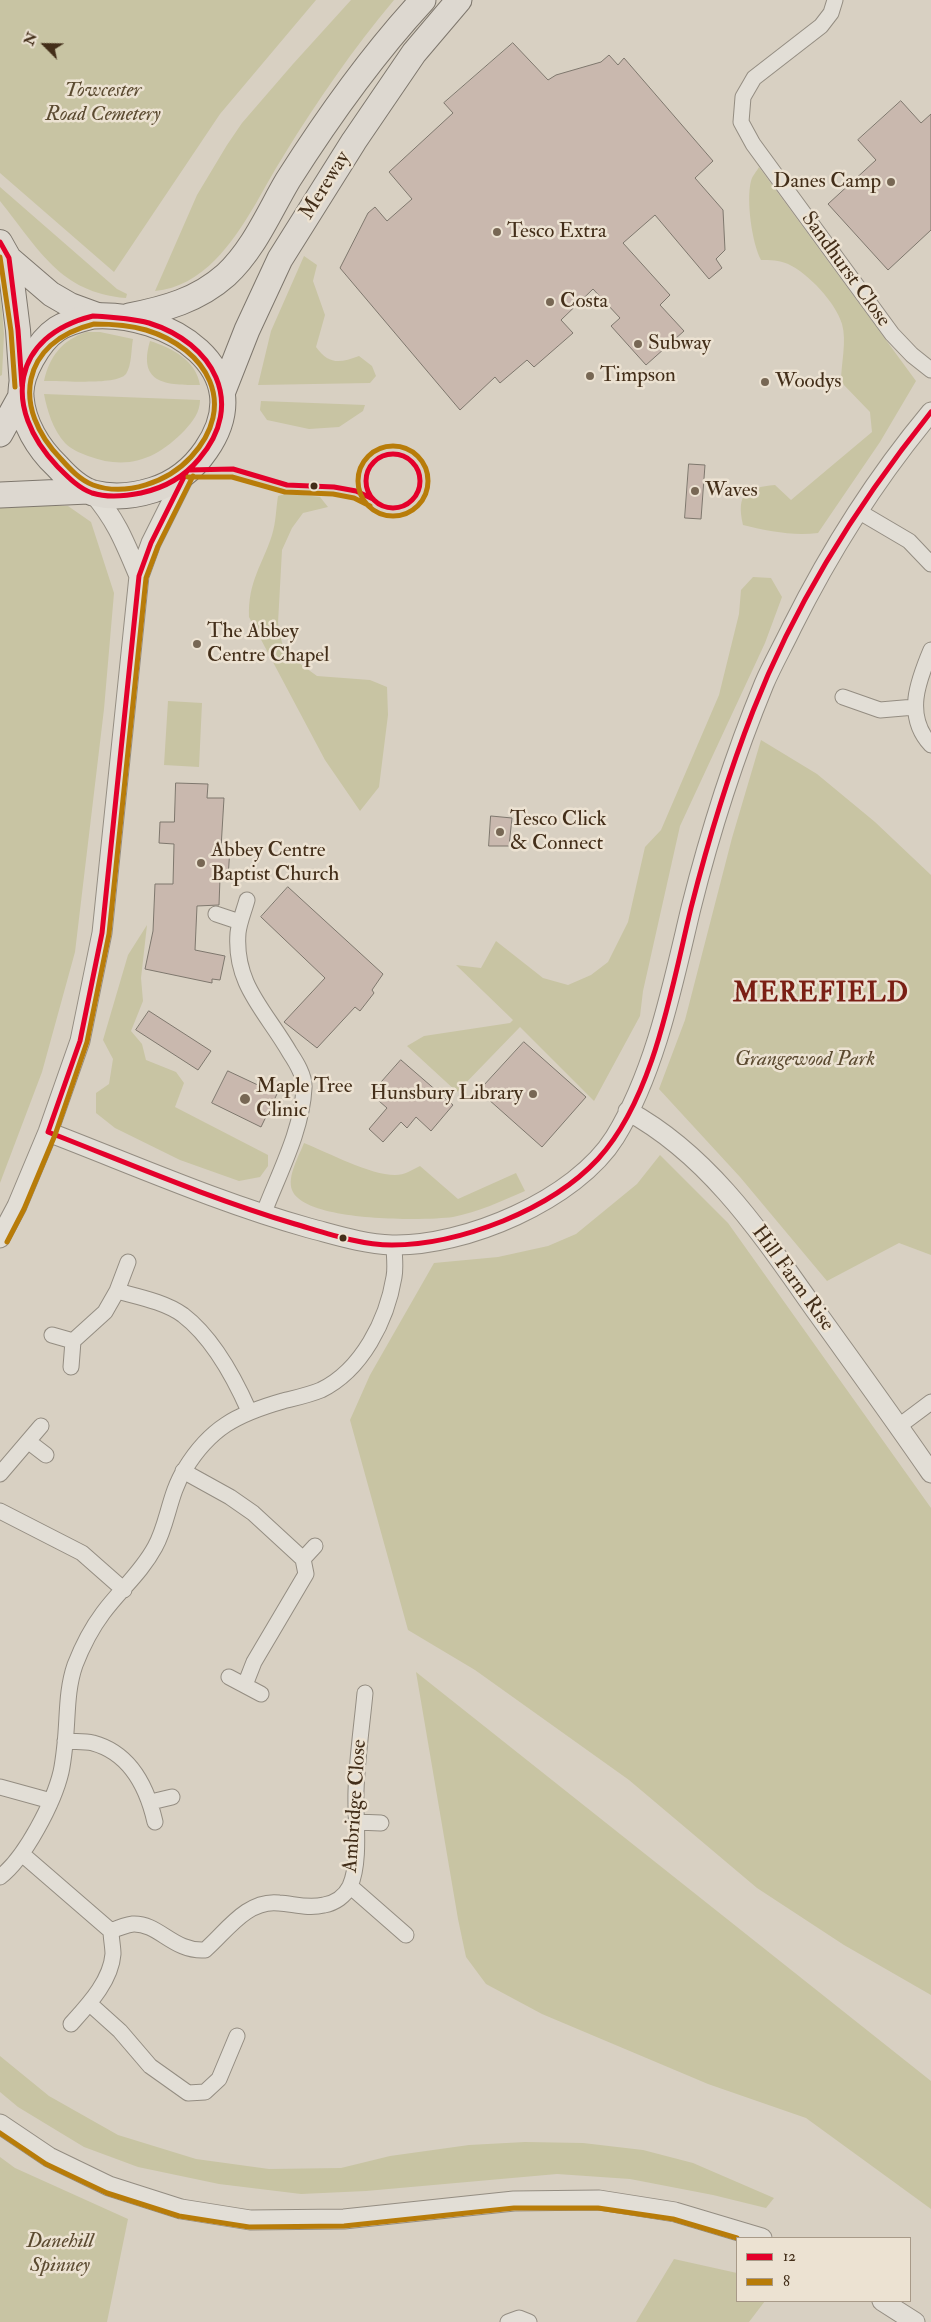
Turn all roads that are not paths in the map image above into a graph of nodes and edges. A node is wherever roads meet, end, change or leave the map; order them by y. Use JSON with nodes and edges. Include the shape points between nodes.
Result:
{"nodes":[{"id":1,"x":423,"y":0,"type":"edge"},
{"id":2,"x":459,"y":0,"type":"edge"},
{"id":3,"x":835,"y":0,"type":"edge"},
{"id":4,"x":4,"y":250,"type":"edge"},
{"id":5,"x":112,"y":316,"type":"junction"},
{"id":6,"x":931,"y":370,"type":"edge"},
{"id":7,"x":21,"y":391,"type":"junction"},
{"id":8,"x":224,"y":391,"type":"junction"},
{"id":9,"x":931,"y":412,"type":"edge"},
{"id":10,"x":0,"y":434,"type":"edge"},
{"id":11,"x":186,"y":473,"type":"junction"},
{"id":12,"x":90,"y":492,"type":"junction"},
{"id":13,"x":0,"y":495,"type":"edge"},
{"id":14,"x":858,"y":511,"type":"junction"},
{"id":15,"x":931,"y":564,"type":"edge"},
{"id":16,"x":139,"y":576,"type":"junction"},
{"id":17,"x":931,"y":650,"type":"edge"},
{"id":18,"x":842,"y":697,"type":"dead end"},
{"id":19,"x":915,"y":707,"type":"junction"},
{"id":20,"x":931,"y":745,"type":"edge"},
{"id":21,"x":247,"y":900,"type":"dead end"},
{"id":22,"x":216,"y":914,"type":"dead end"},
{"id":23,"x":240,"y":922,"type":"junction"},
{"id":24,"x":628,"y":1110,"type":"junction"},
{"id":25,"x":48,"y":1132,"type":"junction"},
{"id":26,"x":263,"y":1215,"type":"junction"},
{"id":27,"x":0,"y":1238,"type":"edge"},
{"id":28,"x":394,"y":1245,"type":"junction"},
{"id":29,"x":128,"y":1262,"type":"dead end"},
{"id":30,"x":117,"y":1291,"type":"junction"},
{"id":31,"x":52,"y":1335,"type":"dead end"},
{"id":32,"x":73,"y":1341,"type":"junction"},
{"id":33,"x":71,"y":1367,"type":"dead end"},
{"id":34,"x":931,"y":1402,"type":"edge"},
{"id":35,"x":249,"y":1411,"type":"junction"},
{"id":36,"x":41,"y":1426,"type":"dead end"},
{"id":37,"x":899,"y":1426,"type":"junction"},
{"id":38,"x":29,"y":1442,"type":"junction"},
{"id":39,"x":46,"y":1455,"type":"dead end"},
{"id":40,"x":183,"y":1471,"type":"junction"},
{"id":41,"x":931,"y":1473,"type":"edge"},
{"id":42,"x":0,"y":1474,"type":"edge"},
{"id":43,"x":0,"y":1511,"type":"edge"},
{"id":44,"x":315,"y":1546,"type":"dead end"},
{"id":45,"x":303,"y":1559,"type":"junction"},
{"id":46,"x":124,"y":1590,"type":"junction"},
{"id":47,"x":229,"y":1677,"type":"dead end"},
{"id":48,"x":245,"y":1685,"type":"junction"},
{"id":49,"x":365,"y":1693,"type":"dead end"},
{"id":50,"x":261,"y":1694,"type":"dead end"},
{"id":51,"x":65,"y":1742,"type":"junction"},
{"id":52,"x":0,"y":1787,"type":"edge"},
{"id":53,"x":172,"y":1797,"type":"dead end"},
{"id":54,"x":51,"y":1801,"type":"junction"},
{"id":55,"x":151,"y":1802,"type":"junction"},
{"id":56,"x":155,"y":1822,"type":"dead end"},
{"id":57,"x":356,"y":1822,"type":"junction"},
{"id":58,"x":381,"y":1823,"type":"dead end"},
{"id":59,"x":22,"y":1854,"type":"junction"},
{"id":60,"x":0,"y":1877,"type":"edge"},
{"id":61,"x":350,"y":1886,"type":"junction"},
{"id":62,"x":111,"y":1930,"type":"junction"},
{"id":63,"x":406,"y":1935,"type":"dead end"},
{"id":64,"x":90,"y":2004,"type":"junction"},
{"id":65,"x":71,"y":2024,"type":"dead end"},
{"id":66,"x":237,"y":2036,"type":"dead end"},
{"id":67,"x":0,"y":2124,"type":"edge"},
{"id":68,"x":759,"y":2237,"type":"edge"},
{"id":69,"x":884,"y":2302,"type":"edge"},
{"id":70,"x":508,"y":2322,"type":"edge"},
{"id":71,"x":529,"y":2322,"type":"edge"},
{"id":72,"x":915,"y":2322,"type":"edge"}],
"edges":[{"from":1,"to":5,"type":"highway","name":"Mereway","via":[[402,22],[329,118],[256,237],[226,274],[196,297],[163,310]]},
{"from":2,"to":8,"type":"highway","name":"Mereway","via":[[414,53],[280,259],[247,330]]},
{"from":3,"to":6,"type":"street","name":"Sandhurst Close","via":[[831,13],[821,26],[754,78],[743,97],[741,122],[752,144],[892,334]]},
{"from":4,"to":5,"type":"main road","via":[[50,294],[70,305]]},
{"from":4,"to":7,"type":"main road","via":[[18,330]]},
{"from":5,"to":7,"type":"highway","name":"Mereway","via":[[78,320],[57,329],[37,349]]},
{"from":5,"to":8,"type":"highway","via":[[145,321],[182,337],[206,360]]},
{"from":7,"to":10,"type":"highway","name":"Mereway"},
{"from":7,"to":12,"type":"highway","via":[[25,416],[37,443],[65,475]]},
{"from":8,"to":11,"type":"highway","name":"Mereway","via":[[222,413],[211,443]]},
{"from":9,"to":14,"type":"street"},
{"from":11,"to":12,"type":"highway","via":[[170,483],[129,495]]},
{"from":11,"to":16,"type":"street","via":[[151,543]]},
{"from":12,"to":13,"type":"highway"},
{"from":12,"to":16,"type":"street","via":[[121,531]]},
{"from":14,"to":15,"type":"street","via":[[909,541]]},
{"from":14,"to":24,"type":"street","via":[[814,583],[765,681],[725,786],[653,1052]]},
{"from":16,"to":25,"type":"street","via":[[102,933],[80,1041]]},
{"from":17,"to":19,"type":"street","via":[[916,688]]},
{"from":18,"to":19,"type":"street","via":[[880,710]]},
{"from":19,"to":20,"type":"street","via":[[921,728]]},
{"from":21,"to":23,"type":"street"},
{"from":22,"to":23,"type":"street"},
{"from":23,"to":26,"type":"street","via":[[238,962],[247,989],[298,1066],[304,1086],[296,1127]]},
{"from":24,"to":28,"type":"street","via":[[614,1138],[589,1168],[544,1200],[492,1226],[436,1242]]},
{"from":24,"to":37,"type":"street","name":"Hill Farm Rise","via":[[676,1142],[734,1200]]},
{"from":25,"to":26,"type":"street"},
{"from":25,"to":27,"type":"street"},
{"from":26,"to":28,"type":"street","via":[[363,1242]]},
{"from":28,"to":35,"type":"street","via":[[394,1276],[384,1312],[367,1348],[346,1375],[320,1390]]},
{"from":29,"to":30,"type":"street"},
{"from":30,"to":32,"type":"street","via":[[105,1312]]},
{"from":30,"to":35,"type":"street","via":[[182,1315],[204,1336],[230,1373]]},
{"from":31,"to":32,"type":"street"},
{"from":32,"to":33,"type":"street"},
{"from":34,"to":37,"type":"street"},
{"from":35,"to":40,"type":"street","via":[[226,1423],[200,1447]]},
{"from":36,"to":38,"type":"street"},
{"from":37,"to":41,"type":"street","name":"Hill Farm Rise"},
{"from":38,"to":39,"type":"street"},
{"from":38,"to":42,"type":"street"},
{"from":40,"to":45,"type":"street","via":[[252,1513]]},
{"from":40,"to":46,"type":"street","via":[[156,1545]]},
{"from":43,"to":46,"type":"street","via":[[82,1553]]},
{"from":44,"to":45,"type":"street"},
{"from":45,"to":48,"type":"street","via":[[306,1574],[254,1662]]},
{"from":46,"to":51,"type":"street","via":[[99,1619],[75,1667],[67,1698]]},
{"from":47,"to":48,"type":"street"},
{"from":48,"to":50,"type":"street"},
{"from":49,"to":57,"type":"street","name":"Ambridge Close"},
{"from":51,"to":54,"type":"street","via":[[61,1772]]},
{"from":51,"to":55,"type":"street","via":[[92,1743],[114,1752],[136,1771]]},
{"from":52,"to":54,"type":"street"},
{"from":53,"to":55,"type":"street"},
{"from":54,"to":59,"type":"street"},
{"from":55,"to":56,"type":"street"},
{"from":57,"to":58,"type":"street"},
{"from":57,"to":61,"type":"street","name":"Ambridge Close","via":[[355,1867]]},
{"from":59,"to":60,"type":"street"},
{"from":59,"to":62,"type":"street"},
{"from":61,"to":62,"type":"street","name":"Ambridge Close","via":[[340,1900],[324,1905],[306,1907],[276,1902],[253,1907],[205,1950],[192,1951],[171,1942],[148,1926],[133,1924]]},
{"from":61,"to":63,"type":"street"},
{"from":62,"to":64,"type":"street","via":[[113,1955],[106,1977]]},
{"from":64,"to":65,"type":"street"},
{"from":64,"to":66,"type":"street","via":[[120,2031],[150,2066],[188,2093],[206,2092],[219,2079]]},
{"from":67,"to":68,"type":"street","via":[[49,2157],[109,2186],[181,2208],[250,2220],[344,2219],[514,2201],[599,2200],[675,2212]]},
{"from":69,"to":72,"type":"street"},
{"from":70,"to":71,"type":"street","via":[[519,2318]]}]}
